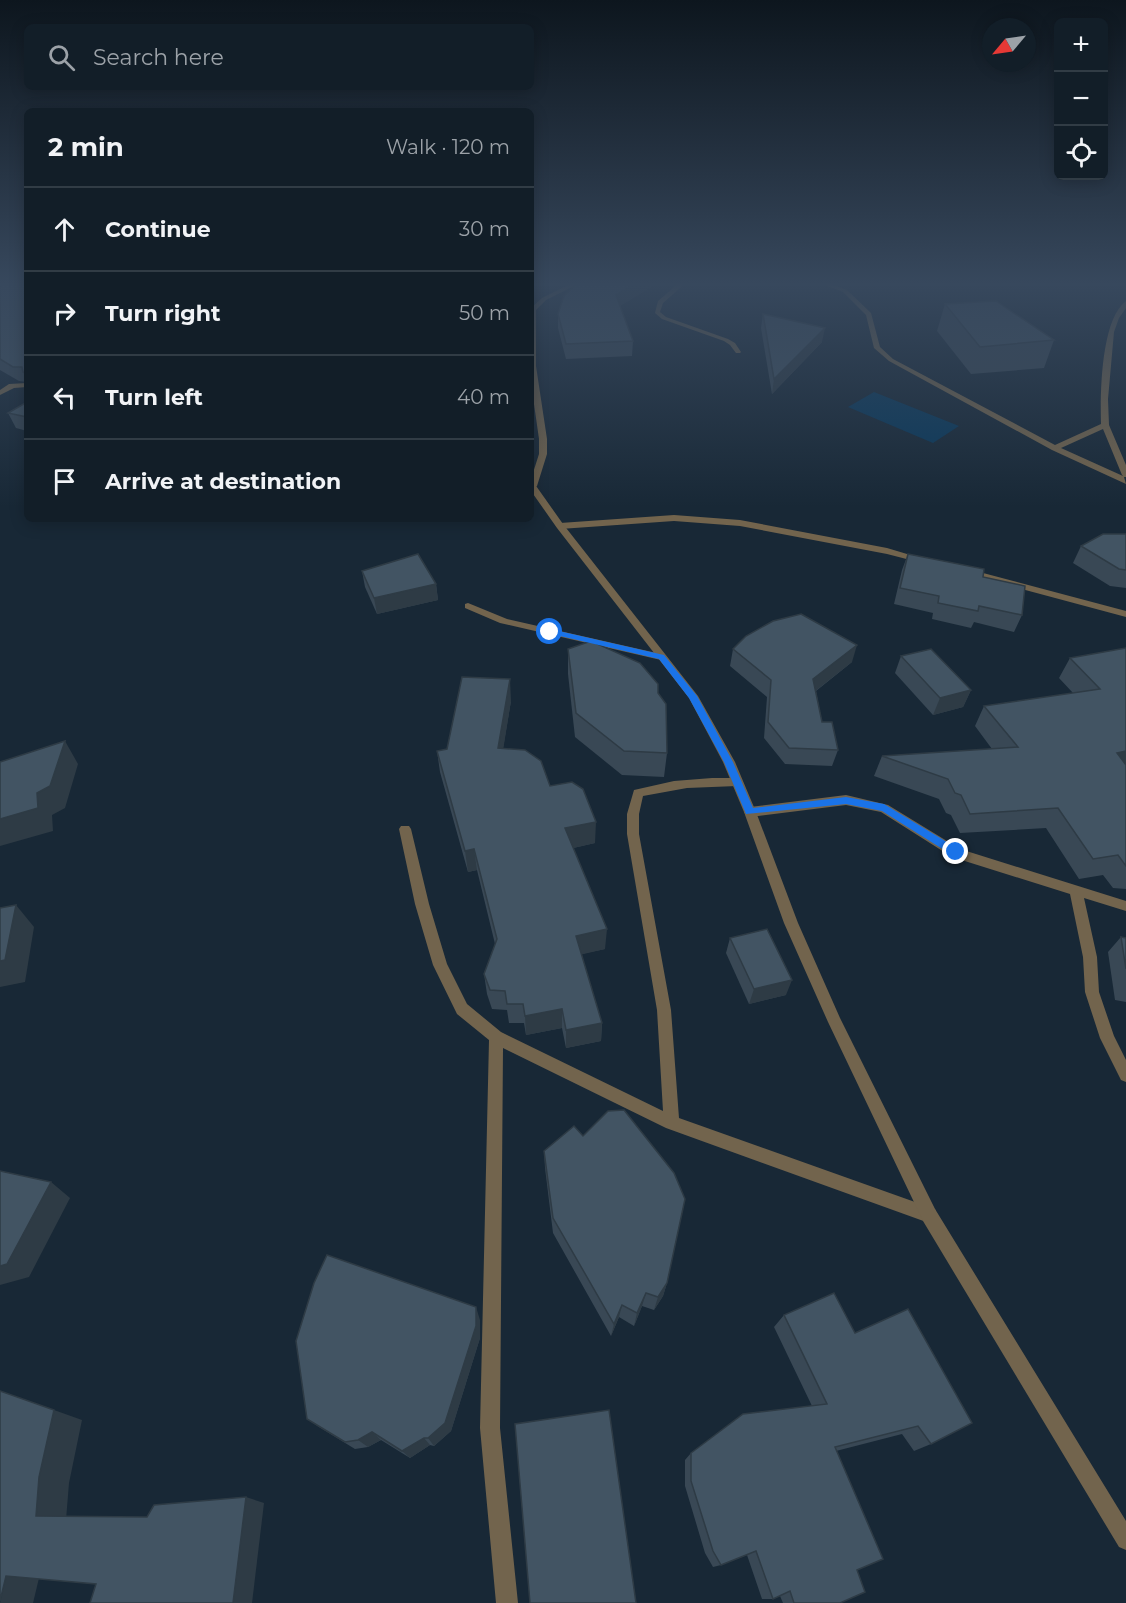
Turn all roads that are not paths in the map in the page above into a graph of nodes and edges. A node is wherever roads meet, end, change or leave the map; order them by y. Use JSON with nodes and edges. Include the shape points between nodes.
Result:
{"nodes":[{"id":1,"x":887,"y":357,"type":"edge"},
{"id":2,"x":1108,"y":357,"type":"edge"},
{"id":3,"x":534,"y":379,"type":"edge"},
{"id":4,"x":24,"y":385,"type":"edge"},
{"id":5,"x":0,"y":393,"type":"edge"},
{"id":6,"x":1105,"y":425,"type":"junction"},
{"id":7,"x":1055,"y":448,"type":"junction"},
{"id":8,"x":1126,"y":475,"type":"edge"},
{"id":9,"x":534,"y":479,"type":"edge"},
{"id":10,"x":1126,"y":481,"type":"edge"},
{"id":11,"x":534,"y":488,"type":"edge"},
{"id":12,"x":560,"y":526,"type":"junction"},
{"id":13,"x":932,"y":563,"type":"edge"},
{"id":14,"x":954,"y":569,"type":"edge"},
{"id":15,"x":468,"y":606,"type":"dead end"},
{"id":16,"x":1126,"y":614,"type":"edge"},
{"id":17,"x":662,"y":657,"type":"junction"},
{"id":18,"x":737,"y":782,"type":"junction"},
{"id":19,"x":750,"y":812,"type":"junction"},
{"id":20,"x":405,"y":829,"type":"dead end"},
{"id":21,"x":1075,"y":889,"type":"junction"},
{"id":22,"x":1126,"y":906,"type":"edge"},
{"id":23,"x":496,"y":1037,"type":"junction"},
{"id":24,"x":1126,"y":1075,"type":"edge"},
{"id":25,"x":672,"y":1123,"type":"junction"},
{"id":26,"x":929,"y":1215,"type":"junction"},
{"id":27,"x":1126,"y":1540,"type":"edge"},
{"id":28,"x":507,"y":1603,"type":"edge"}],
"edges":[{"from":1,"to":7,"type":"street"},
{"from":2,"to":6,"type":"street"},
{"from":3,"to":9,"type":"street","via":[[543,439],[543,454]]},
{"from":4,"to":5,"type":"street"},
{"from":6,"to":7,"type":"street"},
{"from":6,"to":8,"type":"street"},
{"from":7,"to":10,"type":"street"},
{"from":11,"to":12,"type":"street"},
{"from":12,"to":13,"type":"street","via":[[674,518],[740,523]]},
{"from":12,"to":17,"type":"street"},
{"from":14,"to":16,"type":"street"},
{"from":15,"to":17,"type":"street","via":[[504,621]]},
{"from":17,"to":18,"type":"street","via":[[693,696]]},
{"from":18,"to":19,"type":"street"},
{"from":18,"to":25,"type":"street","via":[[657,787],[638,793],[633,814],[633,834],[664,1010]]},
{"from":19,"to":21,"type":"street","via":[[846,800],[884,808],[956,852]]},
{"from":19,"to":26,"type":"street","via":[[790,923]]},
{"from":20,"to":23,"type":"street","via":[[440,965],[462,1009]]},
{"from":21,"to":22,"type":"street"},
{"from":21,"to":24,"type":"street","via":[[1090,957],[1092,992],[1107,1038]]},
{"from":23,"to":25,"type":"street"},
{"from":23,"to":28,"type":"street","via":[[490,1428]]},
{"from":25,"to":26,"type":"street"},
{"from":26,"to":27,"type":"street"}]}
